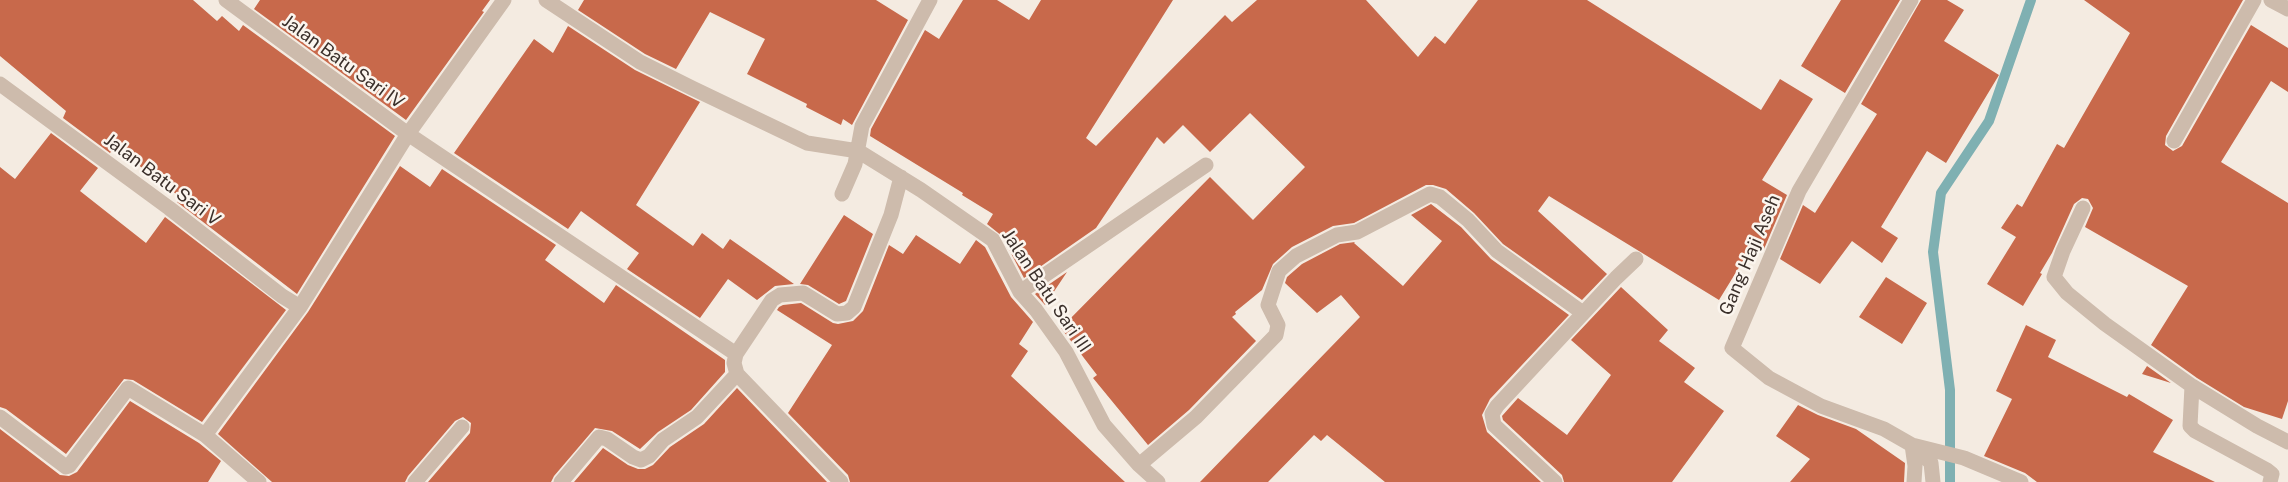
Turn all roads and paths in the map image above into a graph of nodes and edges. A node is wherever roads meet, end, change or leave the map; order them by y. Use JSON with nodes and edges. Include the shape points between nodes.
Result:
{"nodes":[{"id":1,"x":226,"y":0,"type":"edge"},
{"id":2,"x":504,"y":0,"type":"edge"},
{"id":3,"x":546,"y":0,"type":"edge"},
{"id":4,"x":930,"y":0,"type":"edge"},
{"id":5,"x":1911,"y":0,"type":"edge"},
{"id":6,"x":2253,"y":0,"type":"edge"},
{"id":7,"x":2273,"y":0,"type":"edge"},
{"id":8,"x":2288,"y":9,"type":"edge"},
{"id":9,"x":0,"y":84,"type":"edge"},
{"id":10,"x":408,"y":134,"type":"junction"},
{"id":11,"x":2174,"y":141,"type":"dead end"},
{"id":12,"x":856,"y":157,"type":"junction"},
{"id":13,"x":1206,"y":165,"type":"dead end"},
{"id":14,"x":899,"y":183,"type":"junction"},
{"id":15,"x":842,"y":194,"type":"dead end"},
{"id":16,"x":2083,"y":208,"type":"dead end"},
{"id":17,"x":1636,"y":259,"type":"dead end"},
{"id":18,"x":1020,"y":292,"type":"junction"},
{"id":19,"x":300,"y":307,"type":"junction"},
{"id":20,"x":1583,"y":313,"type":"junction"},
{"id":21,"x":736,"y":354,"type":"junction"},
{"id":22,"x":737,"y":374,"type":"junction"},
{"id":23,"x":2192,"y":386,"type":"junction"},
{"id":24,"x":0,"y":417,"type":"edge"},
{"id":25,"x":462,"y":427,"type":"dead end"},
{"id":26,"x":205,"y":435,"type":"junction"},
{"id":27,"x":2288,"y":442,"type":"edge"},
{"id":28,"x":1918,"y":447,"type":"junction"},
{"id":29,"x":1139,"y":465,"type":"junction"},
{"id":30,"x":259,"y":482,"type":"edge"},
{"id":31,"x":416,"y":482,"type":"edge"},
{"id":32,"x":561,"y":482,"type":"edge"},
{"id":33,"x":841,"y":482,"type":"edge"},
{"id":34,"x":1158,"y":482,"type":"edge"},
{"id":35,"x":1555,"y":482,"type":"edge"},
{"id":36,"x":1914,"y":482,"type":"edge"},
{"id":37,"x":1933,"y":482,"type":"edge"},
{"id":38,"x":2021,"y":482,"type":"edge"},
{"id":39,"x":2270,"y":482,"type":"edge"}],
"edges":[{"from":1,"to":10,"type":"street","name":"Jalan Batu Sari IV"},
{"from":2,"to":10,"type":"street"},
{"from":3,"to":12,"type":"street","name":"Jalan Batu Sari III","via":[[640,62],[807,143]]},
{"from":4,"to":12,"type":"street","via":[[862,126]]},
{"from":5,"to":28,"type":"street","name":"Gang Haji Aseh","via":[[1799,192],[1732,348],[1769,378],[1821,406],[1884,429]]},
{"from":6,"to":11,"type":"street"},
{"from":7,"to":8,"type":"street"},
{"from":9,"to":19,"type":"street","name":"Jalan Batu Sari V"},
{"from":10,"to":19,"type":"street"},
{"from":10,"to":21,"type":"street","name":"Jalan Batu Sari IV"},
{"from":12,"to":14,"type":"street","name":"Jalan Batu Sari III"},
{"from":12,"to":15,"type":"street"},
{"from":13,"to":18,"type":"street"},
{"from":14,"to":18,"type":"street","name":"Jalan Batu Sari III","via":[[993,240]]},
{"from":14,"to":21,"type":"street","via":[[891,215],[854,307],[837,314],[803,293],[772,300]]},
{"from":16,"to":23,"type":"street","via":[[2054,277],[2105,324]]},
{"from":17,"to":20,"type":"street"},
{"from":18,"to":29,"type":"street","name":"Jalan Batu Sari III","via":[[1066,352],[1104,425]]},
{"from":19,"to":26,"type":"street"},
{"from":20,"to":29,"type":"street","via":[[1497,251],[1468,220],[1440,197],[1430,194],[1357,232],[1337,235],[1296,256],[1279,271],[1268,304],[1278,325],[1276,335],[1196,417]]},
{"from":20,"to":35,"type":"street","via":[[1492,414],[1494,425]]},
{"from":21,"to":22,"type":"street"},
{"from":22,"to":32,"type":"street","via":[[697,417],[663,440],[649,456],[641,460],[633,457],[599,437]]},
{"from":22,"to":33,"type":"street"},
{"from":23,"to":27,"type":"street"},
{"from":23,"to":39,"type":"street","via":[[2190,426],[2267,470],[2272,474]]},
{"from":24,"to":26,"type":"street","via":[[66,467],[129,388]]},
{"from":25,"to":31,"type":"street"},
{"from":26,"to":30,"type":"street"},
{"from":28,"to":36,"type":"street"},
{"from":28,"to":37,"type":"street","via":[[1931,463]]},
{"from":28,"to":38,"type":"street","via":[[1964,458]]},
{"from":29,"to":34,"type":"street","name":"Jalan Batu Sari III"}]}
